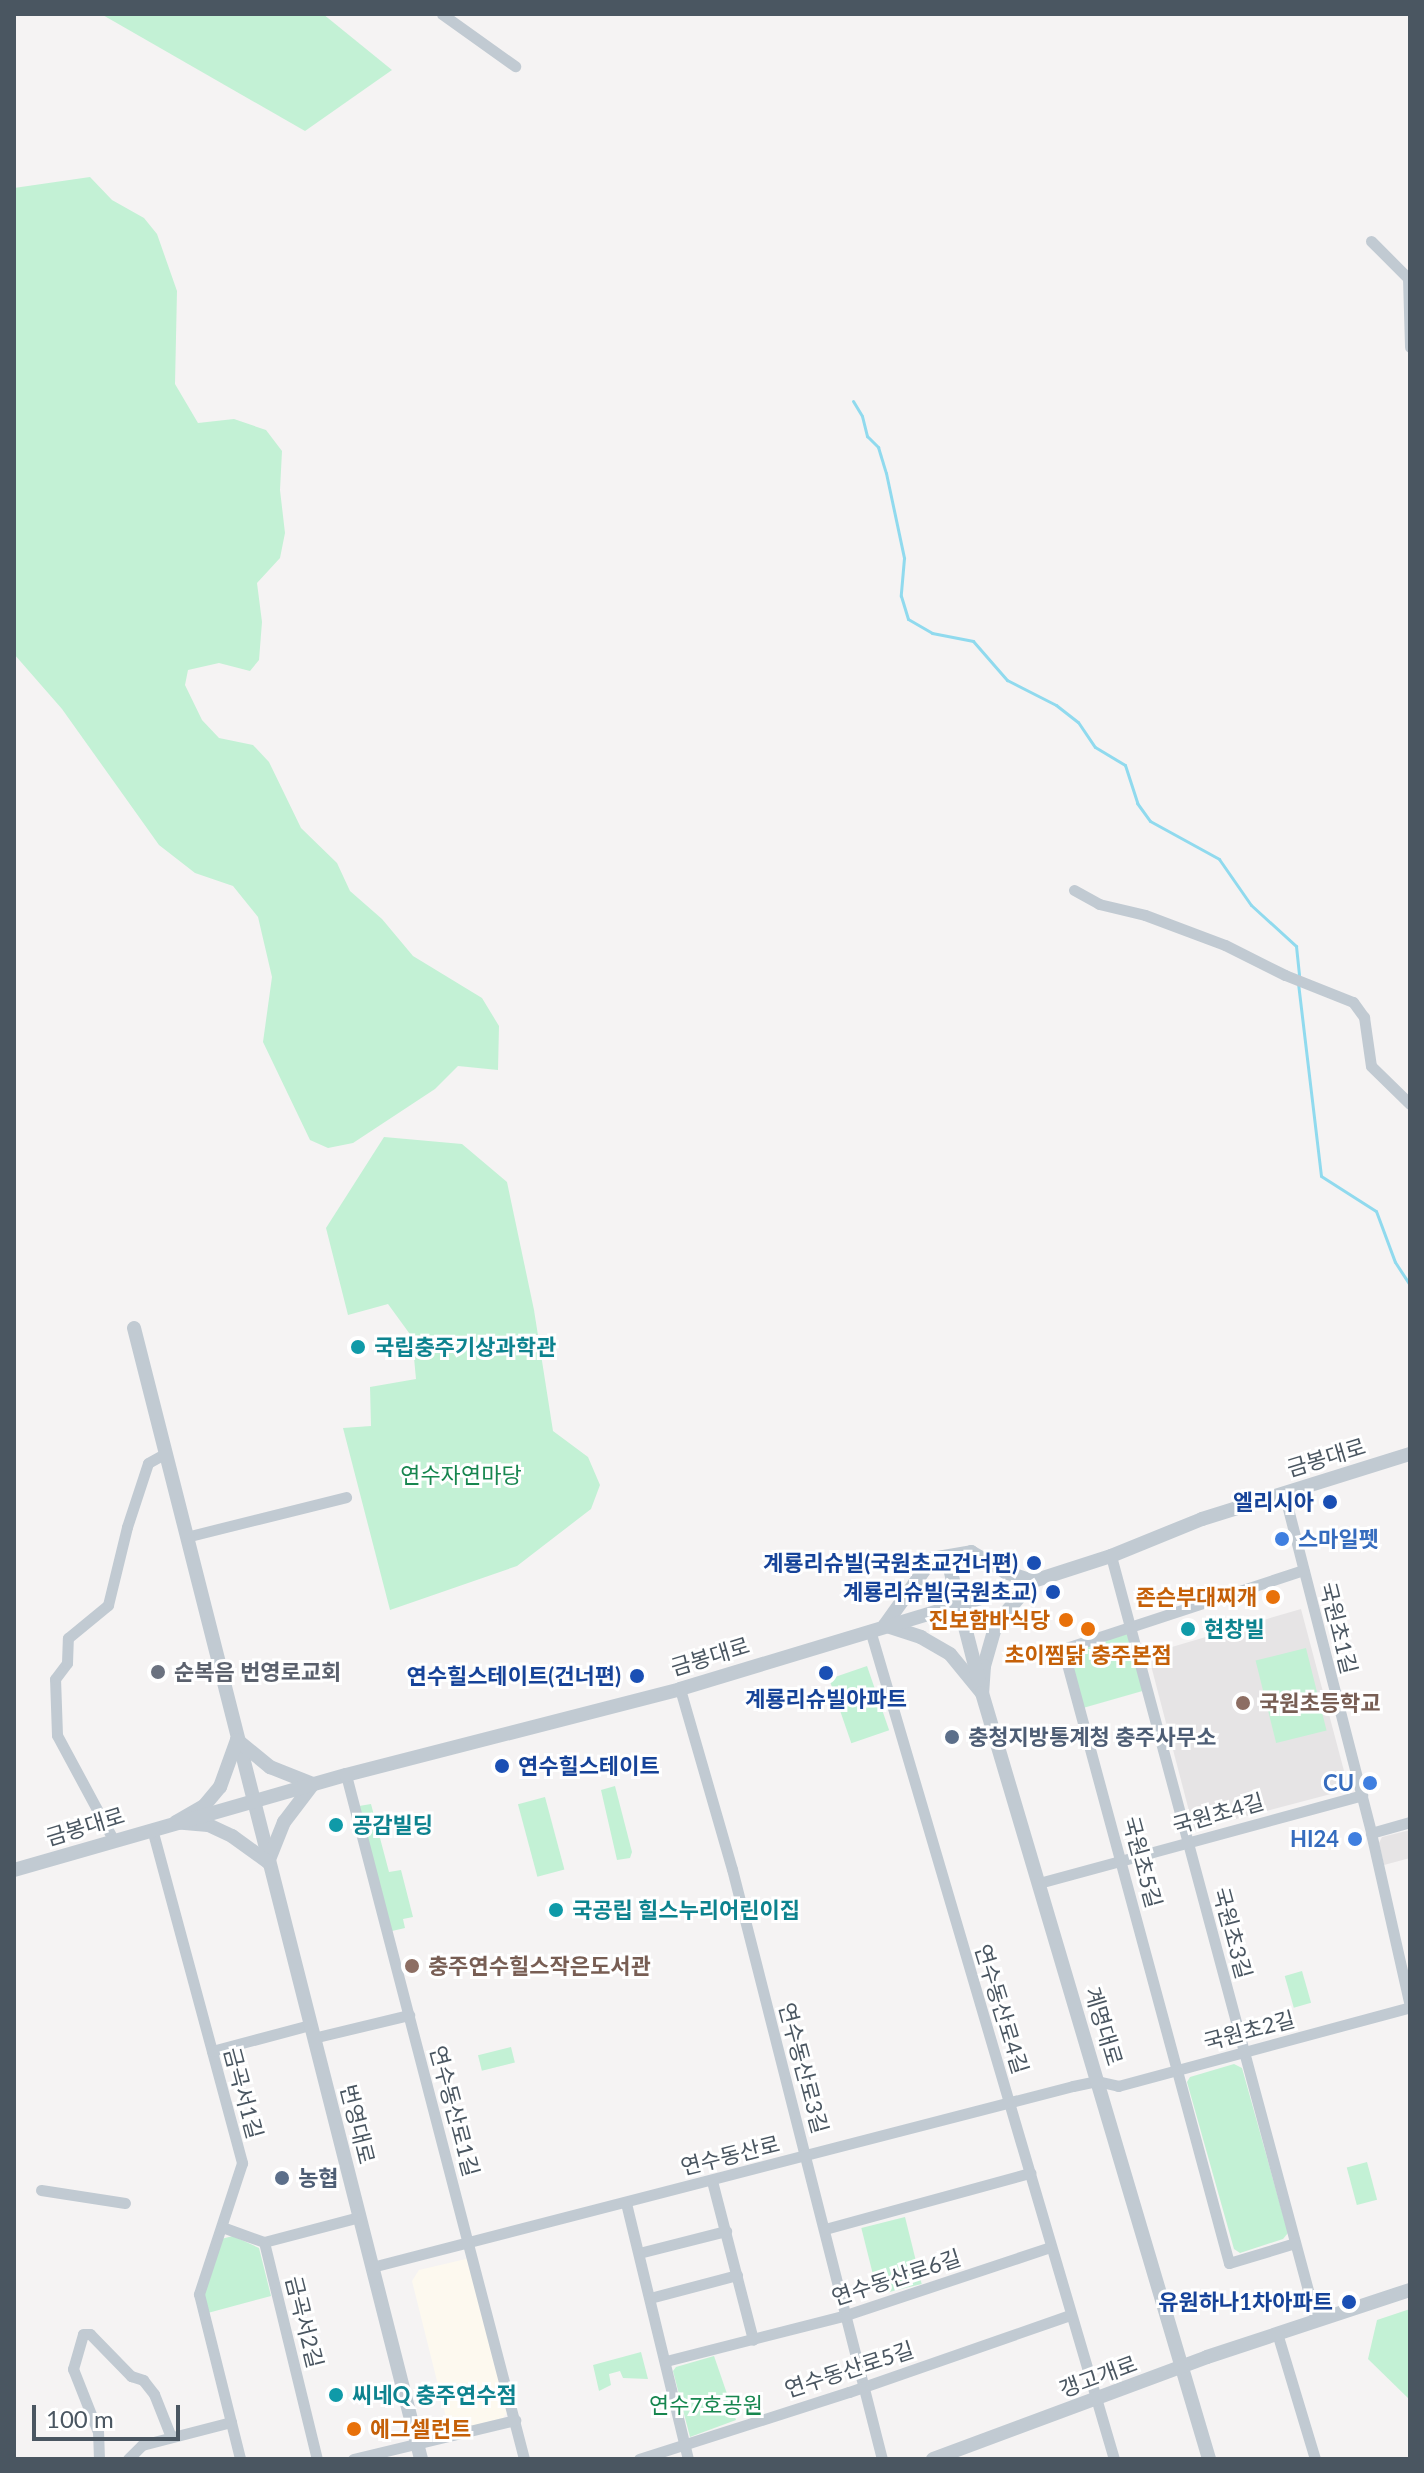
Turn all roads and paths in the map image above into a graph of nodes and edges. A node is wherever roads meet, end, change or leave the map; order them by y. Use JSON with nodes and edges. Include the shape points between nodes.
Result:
{"nodes":[{"id":1,"x":442,"y":14,"type":"edge"},
{"id":2,"x":515,"y":66,"type":"dead end"},
{"id":3,"x":1371,"y":241,"type":"dead end"},
{"id":4,"x":1410,"y":347,"type":"edge"},
{"id":5,"x":1074,"y":890,"type":"dead end"},
{"id":6,"x":1410,"y":1104,"type":"edge"},
{"id":7,"x":134,"y":1328,"type":"dead end"},
{"id":8,"x":164,"y":1454,"type":"junction"},
{"id":9,"x":1410,"y":1454,"type":"edge"},
{"id":10,"x":1284,"y":1493,"type":"junction"},
{"id":11,"x":346,"y":1497,"type":"dead end"},
{"id":12,"x":186,"y":1537,"type":"junction"},
{"id":13,"x":1111,"y":1556,"type":"junction"},
{"id":14,"x":947,"y":1557,"type":"junction"},
{"id":15,"x":1303,"y":1570,"type":"junction"},
{"id":16,"x":1033,"y":1581,"type":"junction"},
{"id":17,"x":959,"y":1605,"type":"junction"},
{"id":18,"x":885,"y":1625,"type":"junction"},
{"id":19,"x":1131,"y":1629,"type":"junction"},
{"id":20,"x":870,"y":1630,"type":"junction"},
{"id":21,"x":680,"y":1689,"type":"junction"},
{"id":22,"x":982,"y":1693,"type":"junction"},
{"id":23,"x":237,"y":1740,"type":"junction"},
{"id":24,"x":346,"y":1775,"type":"junction"},
{"id":25,"x":313,"y":1784,"type":"junction"},
{"id":26,"x":1362,"y":1795,"type":"junction"},
{"id":27,"x":252,"y":1800,"type":"junction"},
{"id":28,"x":176,"y":1822,"type":"junction"},
{"id":29,"x":1410,"y":1822,"type":"edge"},
{"id":30,"x":152,"y":1829,"type":"junction"},
{"id":31,"x":1371,"y":1833,"type":"junction"},
{"id":32,"x":114,"y":1841,"type":"junction"},
{"id":33,"x":1189,"y":1843,"type":"junction"},
{"id":34,"x":1122,"y":1861,"type":"junction"},
{"id":35,"x":268,"y":1862,"type":"junction"},
{"id":36,"x":14,"y":1870,"type":"edge"},
{"id":37,"x":1039,"y":1883,"type":"junction"},
{"id":38,"x":1410,"y":2006,"type":"edge"},
{"id":39,"x":409,"y":2015,"type":"junction"},
{"id":40,"x":312,"y":2032,"type":"junction"},
{"id":41,"x":212,"y":2051,"type":"junction"},
{"id":42,"x":1244,"y":2053,"type":"junction"},
{"id":43,"x":1178,"y":2070,"type":"junction"},
{"id":44,"x":1097,"y":2081,"type":"junction"},
{"id":45,"x":1009,"y":2103,"type":"junction"},
{"id":46,"x":807,"y":2156,"type":"junction"},
{"id":47,"x":1030,"y":2173,"type":"junction"},
{"id":48,"x":712,"y":2181,"type":"junction"},
{"id":49,"x":41,"y":2190,"type":"dead end"},
{"id":50,"x":125,"y":2203,"type":"dead end"},
{"id":51,"x":626,"y":2203,"type":"junction"},
{"id":52,"x":359,"y":2217,"type":"junction"},
{"id":53,"x":222,"y":2227,"type":"junction"},
{"id":54,"x":825,"y":2229,"type":"junction"},
{"id":55,"x":726,"y":2231,"type":"junction"},
{"id":56,"x":264,"y":2242,"type":"junction"},
{"id":57,"x":469,"y":2243,"type":"junction"},
{"id":58,"x":1295,"y":2243,"type":"junction"},
{"id":59,"x":1050,"y":2247,"type":"junction"},
{"id":60,"x":639,"y":2253,"type":"junction"},
{"id":61,"x":372,"y":2267,"type":"junction"},
{"id":62,"x":737,"y":2275,"type":"junction"},
{"id":63,"x":1410,"y":2290,"type":"edge"},
{"id":64,"x":650,"y":2298,"type":"junction"},
{"id":65,"x":846,"y":2315,"type":"junction"},
{"id":66,"x":1070,"y":2315,"type":"junction"},
{"id":67,"x":1316,"y":2320,"type":"junction"},
{"id":68,"x":1277,"y":2333,"type":"junction"},
{"id":69,"x":753,"y":2340,"type":"junction"},
{"id":70,"x":666,"y":2361,"type":"junction"},
{"id":71,"x":1182,"y":2366,"type":"junction"},
{"id":72,"x":864,"y":2387,"type":"junction"},
{"id":73,"x":1096,"y":2400,"type":"junction"},
{"id":74,"x":515,"y":2420,"type":"junction"},
{"id":75,"x":231,"y":2422,"type":"junction"},
{"id":76,"x":171,"y":2437,"type":"junction"},
{"id":77,"x":417,"y":2443,"type":"junction"},
{"id":78,"x":685,"y":2445,"type":"junction"},
{"id":79,"x":99,"y":2459,"type":"edge"},
{"id":80,"x":128,"y":2459,"type":"edge"},
{"id":81,"x":240,"y":2459,"type":"edge"},
{"id":82,"x":317,"y":2459,"type":"edge"},
{"id":83,"x":353,"y":2459,"type":"edge"},
{"id":84,"x":421,"y":2459,"type":"edge"},
{"id":85,"x":524,"y":2459,"type":"edge"},
{"id":86,"x":639,"y":2459,"type":"edge"},
{"id":87,"x":688,"y":2459,"type":"edge"},
{"id":88,"x":882,"y":2459,"type":"edge"},
{"id":89,"x":933,"y":2459,"type":"edge"},
{"id":90,"x":1114,"y":2459,"type":"edge"},
{"id":91,"x":1209,"y":2459,"type":"edge"},
{"id":92,"x":1315,"y":2459,"type":"edge"}],
"edges":[{"from":1,"to":2,"type":"street"},
{"from":3,"to":4,"type":"street","via":[[1408,278]]},
{"from":5,"to":6,"type":"street","via":[[1099,904],[1225,945],[1353,1002],[1364,1017],[1371,1066]]},
{"from":7,"to":8,"type":"street","name":"번영대로"},
{"from":8,"to":12,"type":"street","name":"번영대로"},
{"from":8,"to":32,"type":"street","via":[[148,1463],[108,1605],[68,1638],[67,1663],[55,1679],[57,1735]]},
{"from":9,"to":10,"type":"street","name":"금봉대로"},
{"from":10,"to":13,"type":"street","name":"금봉대로"},
{"from":10,"to":15,"type":"street","name":"국원초1길"},
{"from":11,"to":12,"type":"street"},
{"from":12,"to":23,"type":"street","name":"번영대로"},
{"from":13,"to":16,"type":"street","name":"금봉대로"},
{"from":13,"to":19,"type":"street","name":"국원초3길"},
{"from":14,"to":16,"type":"street","via":[[971,1552]]},
{"from":14,"to":17,"type":"street","name":"계명대로"},
{"from":14,"to":18,"type":"street","via":[[932,1559]]},
{"from":15,"to":19,"type":"street","name":"국원초5길"},
{"from":15,"to":26,"type":"street","name":"국원초1길"},
{"from":16,"to":17,"type":"street","name":"금봉대로"},
{"from":16,"to":22,"type":"street","via":[[996,1624]]},
{"from":17,"to":18,"type":"street","name":"금봉대로"},
{"from":17,"to":22,"type":"street","name":"계명대로"},
{"from":18,"to":20,"type":"street","name":"금봉대로"},
{"from":18,"to":22,"type":"street","via":[[950,1654]]},
{"from":19,"to":33,"type":"street","name":"국원초3길"},
{"from":19,"to":34,"type":"street","name":"국원초5길","via":[[1063,1649]]},
{"from":20,"to":21,"type":"street","name":"금봉대로"},
{"from":20,"to":45,"type":"street","name":"연수동산로4길"},
{"from":21,"to":24,"type":"street","name":"금봉대로"},
{"from":21,"to":46,"type":"street","name":"연수동산로3길"},
{"from":22,"to":37,"type":"street","name":"계명대로"},
{"from":23,"to":25,"type":"street","via":[[270,1767]]},
{"from":23,"to":27,"type":"street","name":"번영대로"},
{"from":23,"to":28,"type":"street","via":[[220,1787],[204,1806]]},
{"from":24,"to":25,"type":"street","name":"금봉대로"},
{"from":24,"to":39,"type":"street","name":"연수동산로1길"},
{"from":25,"to":27,"type":"street","name":"금봉대로"},
{"from":25,"to":35,"type":"street","via":[[284,1822]]},
{"from":26,"to":31,"type":"street","name":"국원초1길"},
{"from":26,"to":33,"type":"street","name":"국원초4길"},
{"from":27,"to":28,"type":"street","name":"금봉대로"},
{"from":27,"to":35,"type":"street","name":"번영대로"},
{"from":28,"to":30,"type":"street","name":"금봉대로"},
{"from":28,"to":35,"type":"street","via":[[220,1830]]},
{"from":29,"to":31,"type":"street"},
{"from":30,"to":32,"type":"street","name":"금봉대로"},
{"from":30,"to":41,"type":"street","name":"금곡서1길"},
{"from":31,"to":38,"type":"street","name":"국원초1길"},
{"from":32,"to":36,"type":"street","name":"금봉대로"},
{"from":33,"to":34,"type":"street","name":"국원초4길"},
{"from":33,"to":42,"type":"street","name":"국원초3길"},
{"from":34,"to":37,"type":"street","name":"국원초4길"},
{"from":34,"to":43,"type":"street","name":"국원초5길"},
{"from":35,"to":40,"type":"street","name":"번영대로"},
{"from":37,"to":44,"type":"street","name":"계명대로"},
{"from":38,"to":42,"type":"street","name":"국원초2길"},
{"from":39,"to":40,"type":"street"},
{"from":39,"to":57,"type":"street","name":"연수동산로1길"},
{"from":40,"to":41,"type":"street"},
{"from":40,"to":52,"type":"street","name":"번영대로"},
{"from":41,"to":53,"type":"street","name":"금곡서1길","via":[[242,2163]]},
{"from":42,"to":43,"type":"street","name":"국원초2길"},
{"from":42,"to":58,"type":"street","name":"국원초3길"},
{"from":43,"to":44,"type":"street","name":"국원초2길","via":[[1118,2086]]},
{"from":43,"to":58,"type":"street","name":"국원초5길","via":[[1229,2263]]},
{"from":44,"to":45,"type":"street","name":"연수동산로"},
{"from":44,"to":71,"type":"street","name":"계명대로"},
{"from":45,"to":46,"type":"street","name":"연수동산로"},
{"from":45,"to":47,"type":"street","name":"연수동산로4길"},
{"from":46,"to":48,"type":"street","name":"연수동산로"},
{"from":46,"to":54,"type":"street","name":"연수동산로3길"},
{"from":47,"to":54,"type":"street"},
{"from":47,"to":59,"type":"street","name":"연수동산로4길"},
{"from":48,"to":51,"type":"street","name":"연수동산로"},
{"from":48,"to":55,"type":"street"},
{"from":49,"to":50,"type":"street"},
{"from":51,"to":57,"type":"street","name":"연수동산로"},
{"from":51,"to":60,"type":"street"},
{"from":52,"to":56,"type":"street"},
{"from":52,"to":61,"type":"street","name":"번영대로"},
{"from":53,"to":56,"type":"street"},
{"from":53,"to":75,"type":"street","name":"금곡서1길","via":[[199,2294]]},
{"from":54,"to":65,"type":"street","name":"연수동산로3길"},
{"from":55,"to":60,"type":"street"},
{"from":55,"to":62,"type":"street"},
{"from":56,"to":82,"type":"street","name":"금곡서2길"},
{"from":57,"to":61,"type":"street","name":"연수동산로"},
{"from":57,"to":74,"type":"street","name":"연수동산로1길"},
{"from":58,"to":67,"type":"street","name":"국원초3길"},
{"from":59,"to":65,"type":"street","name":"연수동산로6길"},
{"from":59,"to":66,"type":"street","name":"연수동산로4길"},
{"from":60,"to":64,"type":"street"},
{"from":61,"to":77,"type":"street","name":"번영대로"},
{"from":62,"to":64,"type":"street"},
{"from":62,"to":69,"type":"street"},
{"from":63,"to":67,"type":"street","name":"갱고개로"},
{"from":64,"to":70,"type":"street"},
{"from":65,"to":69,"type":"street","name":"연수동산로6길"},
{"from":65,"to":72,"type":"street","name":"연수동산로3길"},
{"from":66,"to":72,"type":"street","name":"연수동산로5길"},
{"from":66,"to":73,"type":"street","name":"연수동산로4길"},
{"from":67,"to":68,"type":"street","name":"갱고개로"},
{"from":68,"to":71,"type":"street","name":"갱고개로"},
{"from":68,"to":92,"type":"street"},
{"from":69,"to":70,"type":"street","name":"연수동산로6길"},
{"from":70,"to":78,"type":"street"},
{"from":71,"to":73,"type":"street","name":"갱고개로"},
{"from":71,"to":91,"type":"street","name":"계명대로"},
{"from":72,"to":78,"type":"street","name":"연수동산로5길"},
{"from":72,"to":88,"type":"street","name":"연수동산로3길"},
{"from":73,"to":89,"type":"street","name":"갱고개로"},
{"from":73,"to":90,"type":"street","name":"연수동산로4길"},
{"from":74,"to":77,"type":"street"},
{"from":74,"to":85,"type":"street","name":"연수동산로1길"},
{"from":75,"to":76,"type":"street"},
{"from":75,"to":81,"type":"street","name":"금곡서1길"},
{"from":76,"to":79,"type":"street","via":[[143,2380],[131,2376],[90,2334],[83,2334],[73,2369],[98,2432]]},
{"from":76,"to":80,"type":"street","via":[[142,2445]]},
{"from":77,"to":83,"type":"street"},
{"from":77,"to":84,"type":"street","name":"번영대로"},
{"from":78,"to":86,"type":"street","name":"연수동산로5길"},
{"from":78,"to":87,"type":"street"}]}
